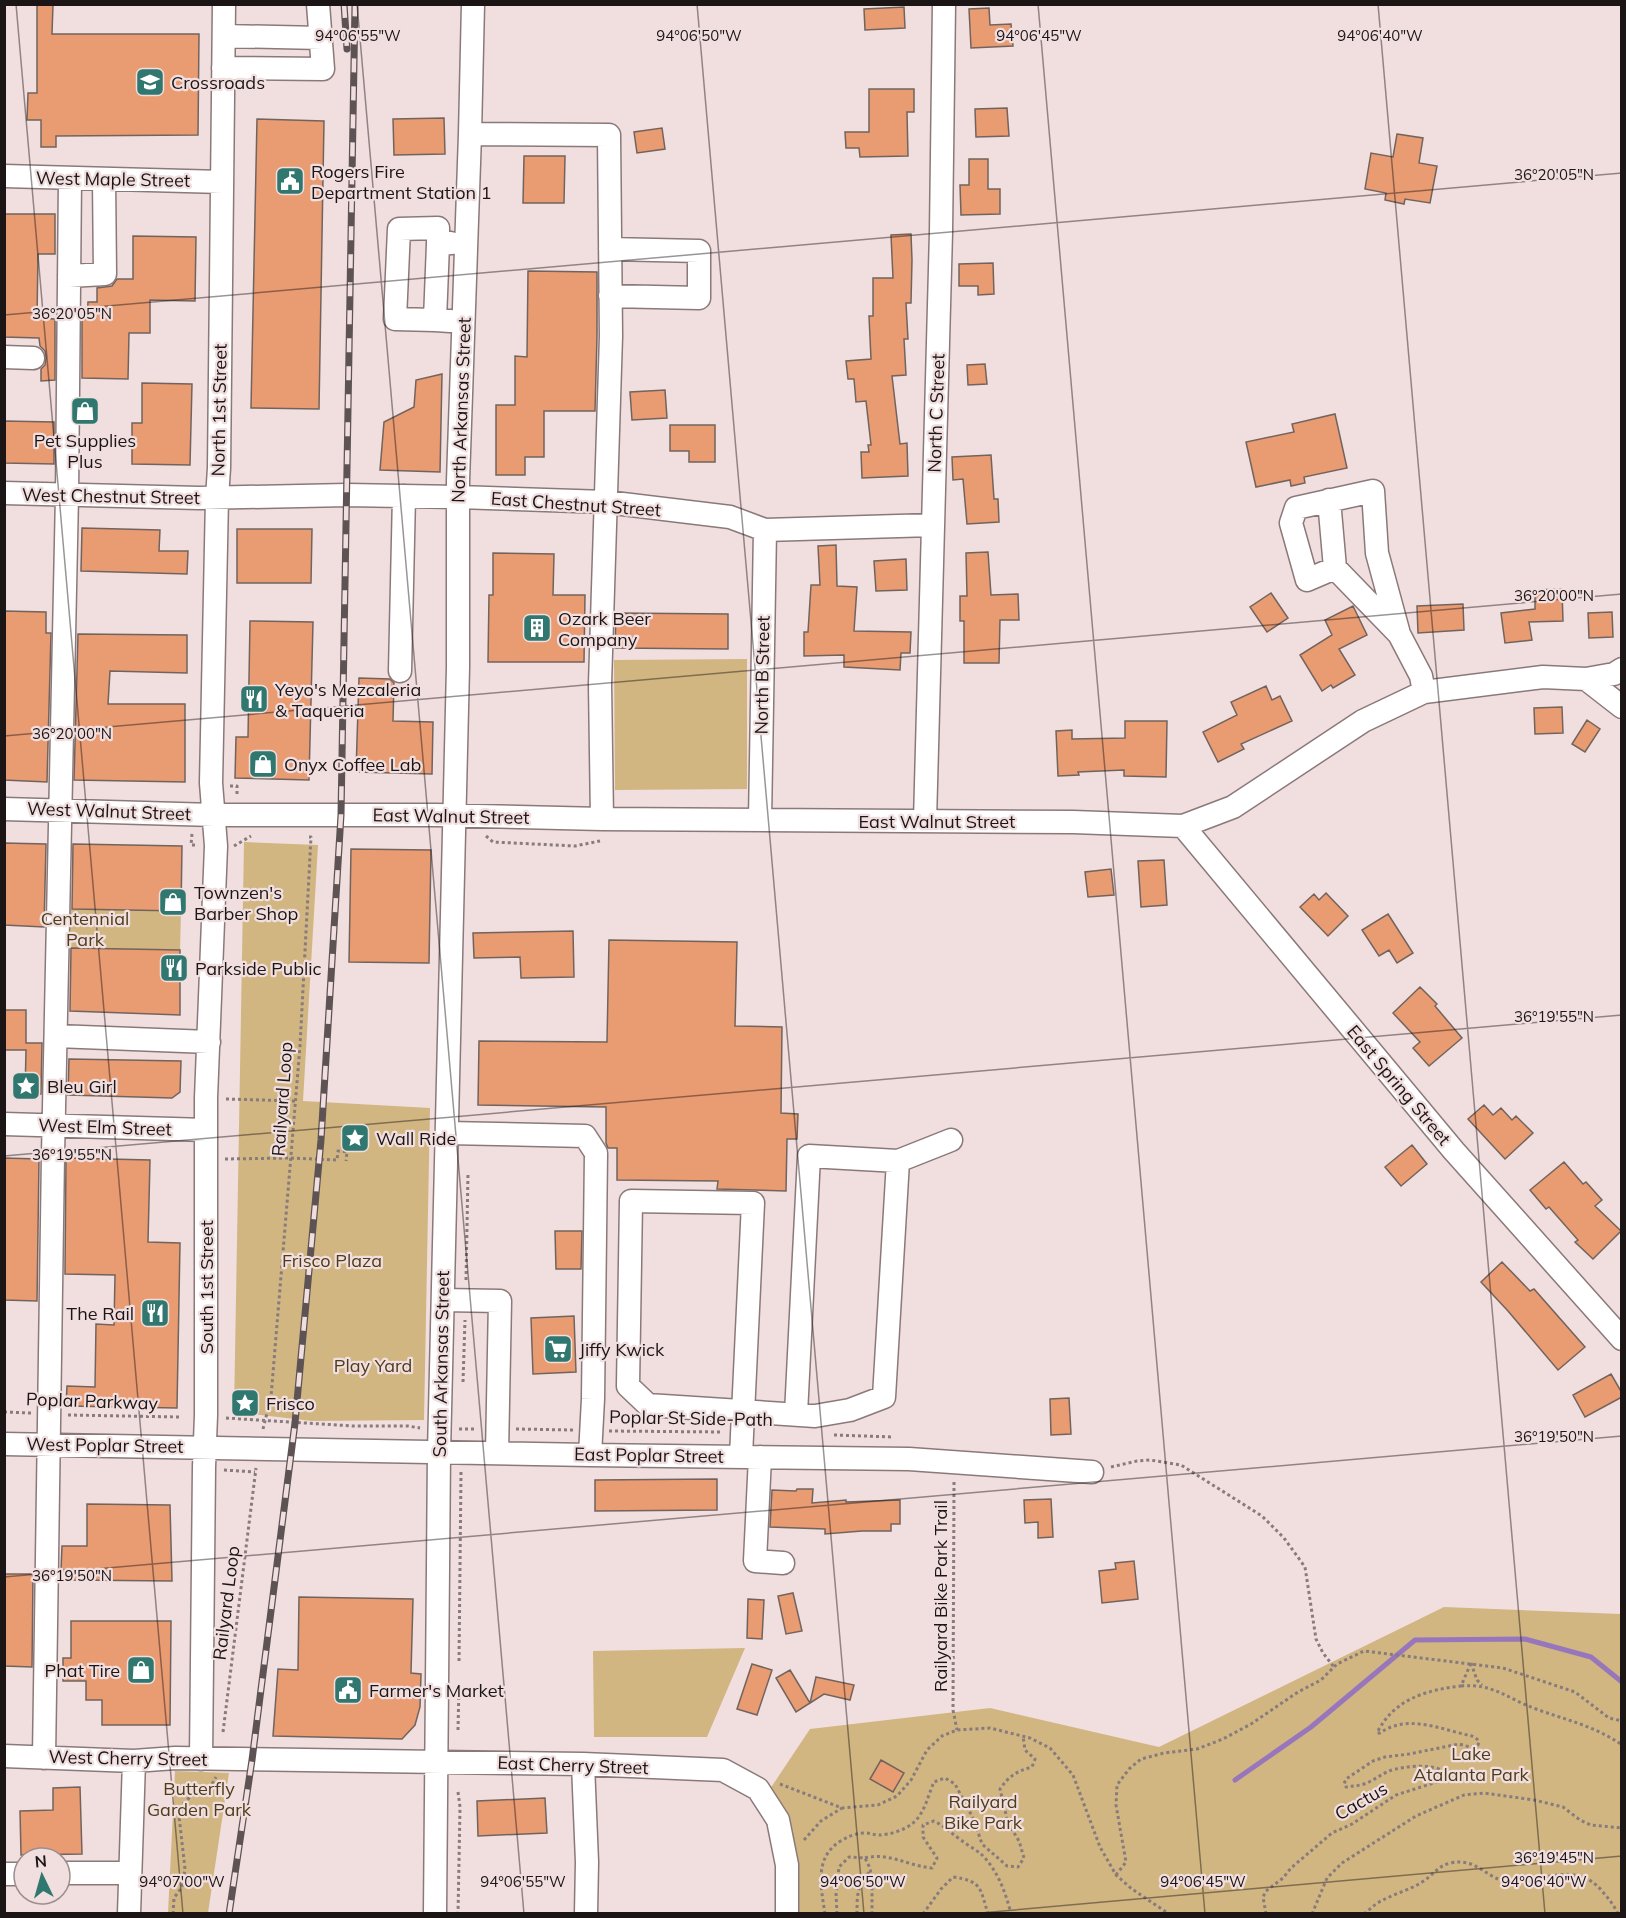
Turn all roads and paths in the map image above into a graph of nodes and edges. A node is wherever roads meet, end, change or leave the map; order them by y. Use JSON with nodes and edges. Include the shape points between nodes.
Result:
{"nodes":[{"id":1,"x":224,"y":4,"type":"edge"},
{"id":2,"x":318,"y":4,"type":"edge"},
{"id":3,"x":473,"y":4,"type":"edge"},
{"id":4,"x":944,"y":4,"type":"edge"},
{"id":5,"x":224,"y":36,"type":"junction"},
{"id":6,"x":321,"y":38,"type":"junction"},
{"id":7,"x":223,"y":68,"type":"junction"},
{"id":8,"x":470,"y":134,"type":"junction"},
{"id":9,"x":4,"y":176,"type":"edge"},
{"id":10,"x":70,"y":178,"type":"junction"},
{"id":11,"x":104,"y":178,"type":"junction"},
{"id":12,"x":222,"y":182,"type":"junction"},
{"id":13,"x":466,"y":242,"type":"junction"},
{"id":14,"x":438,"y":244,"type":"junction"},
{"id":15,"x":610,"y":249,"type":"junction"},
{"id":16,"x":69,"y":276,"type":"junction"},
{"id":17,"x":610,"y":296,"type":"junction"},
{"id":18,"x":435,"y":320,"type":"junction"},
{"id":19,"x":464,"y":322,"type":"junction"},
{"id":20,"x":4,"y":357,"type":"edge"},
{"id":21,"x":33,"y":357,"type":"dead end"},
{"id":22,"x":4,"y":493,"type":"edge"},
{"id":23,"x":67,"y":495,"type":"junction"},
{"id":24,"x":404,"y":496,"type":"junction"},
{"id":25,"x":458,"y":497,"type":"junction"},
{"id":26,"x":217,"y":498,"type":"junction"},
{"id":27,"x":1329,"y":500,"type":"junction"},
{"id":28,"x":606,"y":502,"type":"junction"},
{"id":29,"x":932,"y":525,"type":"junction"},
{"id":30,"x":765,"y":530,"type":"junction"},
{"id":31,"x":1335,"y":568,"type":"junction"},
{"id":32,"x":1399,"y":634,"type":"junction"},
{"id":33,"x":400,"y":671,"type":"dead end"},
{"id":34,"x":1619,"y":672,"type":"edge"},
{"id":35,"x":1586,"y":679,"type":"junction"},
{"id":36,"x":1424,"y":692,"type":"junction"},
{"id":37,"x":1622,"y":707,"type":"edge"},
{"id":38,"x":4,"y":809,"type":"edge"},
{"id":39,"x":60,"y":810,"type":"junction"},
{"id":40,"x":214,"y":814,"type":"junction"},
{"id":41,"x":453,"y":815,"type":"junction"},
{"id":42,"x":602,"y":819,"type":"junction"},
{"id":43,"x":760,"y":820,"type":"junction"},
{"id":44,"x":925,"y":821,"type":"junction"},
{"id":45,"x":1183,"y":826,"type":"junction"},
{"id":46,"x":260,"y":836,"type":"dead end"},
{"id":47,"x":301,"y":837,"type":"dead end"},
{"id":48,"x":237,"y":846,"type":"dead end"},
{"id":49,"x":56,"y":1036,"type":"junction"},
{"id":50,"x":209,"y":1042,"type":"junction"},
{"id":51,"x":222,"y":1099,"type":"dead end"},
{"id":52,"x":296,"y":1101,"type":"junction"},
{"id":53,"x":4,"y":1124,"type":"edge"},
{"id":54,"x":54,"y":1126,"type":"junction"},
{"id":55,"x":206,"y":1130,"type":"junction"},
{"id":56,"x":447,"y":1133,"type":"junction"},
{"id":57,"x":951,"y":1140,"type":"dead end"},
{"id":58,"x":291,"y":1158,"type":"junction"},
{"id":59,"x":223,"y":1159,"type":"dead end"},
{"id":60,"x":346,"y":1161,"type":"dead end"},
{"id":61,"x":898,"y":1161,"type":"junction"},
{"id":62,"x":443,"y":1300,"type":"junction"},
{"id":63,"x":1622,"y":1339,"type":"edge"},
{"id":64,"x":627,"y":1386,"type":"junction"},
{"id":65,"x":593,"y":1399,"type":"junction"},
{"id":66,"x":4,"y":1412,"type":"edge"},
{"id":67,"x":49,"y":1414,"type":"junction"},
{"id":68,"x":796,"y":1414,"type":"junction"},
{"id":69,"x":180,"y":1417,"type":"dead end"},
{"id":70,"x":228,"y":1419,"type":"dead end"},
{"id":71,"x":265,"y":1421,"type":"junction"},
{"id":72,"x":742,"y":1422,"type":"junction"},
{"id":73,"x":427,"y":1429,"type":"dead end"},
{"id":74,"x":461,"y":1429,"type":"dead end"},
{"id":75,"x":498,"y":1429,"type":"junction"},
{"id":76,"x":590,"y":1430,"type":"junction"},
{"id":77,"x":831,"y":1434,"type":"dead end"},
{"id":78,"x":261,"y":1438,"type":"dead end"},
{"id":79,"x":4,"y":1444,"type":"edge"},
{"id":80,"x":48,"y":1444,"type":"junction"},
{"id":81,"x":205,"y":1447,"type":"junction"},
{"id":82,"x":439,"y":1452,"type":"junction"},
{"id":83,"x":497,"y":1453,"type":"junction"},
{"id":84,"x":590,"y":1455,"type":"junction"},
{"id":85,"x":750,"y":1456,"type":"junction"},
{"id":86,"x":909,"y":1459,"type":"junction"},
{"id":87,"x":954,"y":1462,"type":"junction"},
{"id":88,"x":219,"y":1467,"type":"dead end"},
{"id":89,"x":1092,"y":1472,"type":"joint"},
{"id":90,"x":783,"y":1563,"type":"dead end"},
{"id":91,"x":1471,"y":1663,"type":"junction"},
{"id":92,"x":1334,"y":1667,"type":"junction"},
{"id":93,"x":1461,"y":1686,"type":"junction"},
{"id":94,"x":1484,"y":1686,"type":"junction"},
{"id":95,"x":1622,"y":1721,"type":"edge"},
{"id":96,"x":957,"y":1731,"type":"junction"},
{"id":97,"x":1023,"y":1736,"type":"junction"},
{"id":98,"x":222,"y":1738,"type":"dead end"},
{"id":99,"x":1622,"y":1745,"type":"edge"},
{"id":100,"x":4,"y":1756,"type":"edge"},
{"id":101,"x":44,"y":1758,"type":"junction"},
{"id":102,"x":201,"y":1759,"type":"junction"},
{"id":103,"x":252,"y":1760,"type":"joint"},
{"id":104,"x":134,"y":1761,"type":"junction"},
{"id":105,"x":435,"y":1762,"type":"junction"},
{"id":106,"x":583,"y":1764,"type":"junction"},
{"id":107,"x":216,"y":1778,"type":"dead end"},
{"id":108,"x":774,"y":1782,"type":"dead end"},
{"id":109,"x":457,"y":1789,"type":"dead end"},
{"id":110,"x":842,"y":1808,"type":"junction"},
{"id":111,"x":1622,"y":1828,"type":"edge"},
{"id":112,"x":803,"y":1848,"type":"dead end"},
{"id":113,"x":865,"y":1858,"type":"junction"},
{"id":114,"x":870,"y":1871,"type":"junction"},
{"id":115,"x":72,"y":1873,"type":"edge"},
{"id":116,"x":129,"y":1873,"type":"junction"},
{"id":117,"x":1116,"y":1875,"type":"junction"},
{"id":118,"x":129,"y":1914,"type":"edge"},
{"id":119,"x":174,"y":1914,"type":"edge"},
{"id":120,"x":435,"y":1914,"type":"edge"},
{"id":121,"x":458,"y":1914,"type":"edge"},
{"id":122,"x":586,"y":1914,"type":"edge"},
{"id":123,"x":788,"y":1914,"type":"edge"},
{"id":124,"x":825,"y":1914,"type":"edge"},
{"id":125,"x":837,"y":1914,"type":"edge"},
{"id":126,"x":857,"y":1914,"type":"edge"},
{"id":127,"x":872,"y":1914,"type":"edge"},
{"id":128,"x":923,"y":1914,"type":"edge"},
{"id":129,"x":988,"y":1914,"type":"edge"},
{"id":130,"x":1011,"y":1914,"type":"edge"},
{"id":131,"x":1169,"y":1914,"type":"edge"},
{"id":132,"x":1266,"y":1914,"type":"edge"},
{"id":133,"x":1312,"y":1914,"type":"edge"},
{"id":134,"x":1364,"y":1914,"type":"edge"},
{"id":135,"x":1618,"y":1914,"type":"edge"}],
"edges":[{"from":1,"to":5,"type":"street","name":"North 1st Street"},
{"from":2,"to":6,"type":"street"},
{"from":3,"to":8,"type":"street","name":"North Arkansas Street"},
{"from":4,"to":29,"type":"street","name":"North C Street"},
{"from":5,"to":6,"type":"street"},
{"from":5,"to":7,"type":"street","name":"North 1st Street"},
{"from":6,"to":7,"type":"street","via":[[323,69]]},
{"from":7,"to":12,"type":"street","name":"North 1st Street"},
{"from":8,"to":13,"type":"street","name":"North Arkansas Street"},
{"from":8,"to":15,"type":"street","via":[[609,135]]},
{"from":9,"to":10,"type":"street","name":"West Maple Street"},
{"from":10,"to":11,"type":"street","name":"West Maple Street"},
{"from":10,"to":16,"type":"street"},
{"from":11,"to":12,"type":"street","name":"West Maple Street"},
{"from":11,"to":16,"type":"street","via":[[105,274]]},
{"from":12,"to":26,"type":"street","name":"North 1st Street"},
{"from":13,"to":14,"type":"street"},
{"from":13,"to":19,"type":"street","name":"North Arkansas Street"},
{"from":14,"to":18,"type":"street"},
{"from":14,"to":18,"type":"street","via":[[438,228],[399,229],[395,319]]},
{"from":15,"to":17,"type":"street"},
{"from":15,"to":17,"type":"street","via":[[699,251],[699,298]]},
{"from":16,"to":23,"type":"street"},
{"from":17,"to":28,"type":"street"},
{"from":18,"to":19,"type":"street"},
{"from":19,"to":25,"type":"street","name":"North Arkansas Street"},
{"from":20,"to":21,"type":"street"},
{"from":22,"to":23,"type":"street","name":"West Chestnut Street"},
{"from":23,"to":26,"type":"street","name":"West Chestnut Street"},
{"from":23,"to":39,"type":"street"},
{"from":24,"to":25,"type":"street","name":"East Chestnut Street"},
{"from":24,"to":26,"type":"street","name":"East Chestnut Street"},
{"from":24,"to":33,"type":"street"},
{"from":25,"to":28,"type":"street","name":"East Chestnut Street"},
{"from":25,"to":41,"type":"street","name":"North Arkansas Street"},
{"from":26,"to":40,"type":"street","name":"North 1st Street","via":[[211,783]]},
{"from":27,"to":31,"type":"street"},
{"from":27,"to":31,"type":"street","via":[[1296,508],[1291,523],[1307,580]]},
{"from":27,"to":32,"type":"street","via":[[1373,491],[1377,553]]},
{"from":28,"to":30,"type":"street","name":"East Chestnut Street","via":[[730,517]]},
{"from":28,"to":42,"type":"street","via":[[600,684]]},
{"from":29,"to":30,"type":"street","name":"East Chestnut Street"},
{"from":29,"to":44,"type":"street","name":"North C Street"},
{"from":30,"to":43,"type":"street","name":"North B Street"},
{"from":31,"to":32,"type":"street"},
{"from":32,"to":36,"type":"street","via":[[1421,676]]},
{"from":34,"to":35,"type":"street","name":"East Walnut Street"},
{"from":35,"to":36,"type":"street","name":"East Walnut Street","via":[[1543,677]]},
{"from":35,"to":37,"type":"street"},
{"from":36,"to":45,"type":"street","name":"East Walnut Street","via":[[1363,721],[1233,807]]},
{"from":38,"to":39,"type":"street","name":"West Walnut Street"},
{"from":39,"to":40,"type":"street","name":"West Walnut Street"},
{"from":39,"to":49,"type":"street"},
{"from":40,"to":41,"type":"street","name":"East Walnut Street"},
{"from":40,"to":50,"type":"street","name":"South 1st Street"},
{"from":41,"to":42,"type":"street","name":"East Walnut Street"},
{"from":41,"to":56,"type":"street","name":"South Arkansas Street"},
{"from":42,"to":43,"type":"street","name":"East Walnut Street"},
{"from":43,"to":44,"type":"street","name":"East Walnut Street"},
{"from":44,"to":45,"type":"street","name":"East Walnut Street"},
{"from":45,"to":63,"type":"street","name":"East Spring Street","via":[[1454,1151]]},
{"from":46,"to":48,"type":"path","via":[[250,836]]},
{"from":47,"to":52,"type":"path","name":"Railyard Loop","via":[[311,837]]},
{"from":49,"to":50,"type":"street"},
{"from":49,"to":54,"type":"street"},
{"from":50,"to":55,"type":"street","name":"South 1st Street"},
{"from":51,"to":52,"type":"path"},
{"from":52,"to":58,"type":"path","name":"Railyard Loop"},
{"from":53,"to":54,"type":"street","name":"West Elm Street"},
{"from":54,"to":55,"type":"street","name":"West Elm Street"},
{"from":54,"to":67,"type":"street"},
{"from":55,"to":81,"type":"street","name":"South 1st Street"},
{"from":56,"to":62,"type":"street","name":"South Arkansas Street"},
{"from":56,"to":65,"type":"street","via":[[585,1136],[596,1154]]},
{"from":57,"to":61,"type":"street"},
{"from":58,"to":59,"type":"path"},
{"from":58,"to":60,"type":"path","via":[[337,1160],[338,1151],[347,1152]]},
{"from":58,"to":71,"type":"path","name":"Railyard Loop","via":[[271,1397]]},
{"from":61,"to":68,"type":"street","via":[[884,1397],[850,1410],[815,1416]]},
{"from":61,"to":68,"type":"street","via":[[809,1156]]},
{"from":62,"to":75,"type":"street","via":[[500,1301]]},
{"from":62,"to":82,"type":"street","name":"South Arkansas Street"},
{"from":64,"to":65,"type":"street"},
{"from":64,"to":72,"type":"street","via":[[648,1405]]},
{"from":64,"to":72,"type":"street","via":[[631,1201],[753,1203]]},
{"from":65,"to":76,"type":"street"},
{"from":66,"to":67,"type":"path","name":"Poplar Parkway"},
{"from":67,"to":69,"type":"path","name":"Poplar Parkway"},
{"from":67,"to":80,"type":"street"},
{"from":68,"to":72,"type":"street"},
{"from":70,"to":71,"type":"path"},
{"from":71,"to":73,"type":"path"},
{"from":71,"to":78,"type":"path","name":"Railyard Loop"},
{"from":72,"to":76,"type":"path","name":"Poplar St Side-Path"},
{"from":72,"to":85,"type":"street"},
{"from":74,"to":75,"type":"path","name":"Poplar St Side-Path"},
{"from":75,"to":76,"type":"path","name":"Poplar St Side-Path"},
{"from":75,"to":83,"type":"street"},
{"from":76,"to":84,"type":"street"},
{"from":77,"to":86,"type":"path","via":[[895,1437]]},
{"from":79,"to":80,"type":"street","name":"West Poplar Street"},
{"from":80,"to":81,"type":"street","name":"West Poplar Street"},
{"from":80,"to":101,"type":"street"},
{"from":81,"to":82,"type":"street","name":"East Poplar Street"},
{"from":81,"to":102,"type":"street","name":"South 1st Street"},
{"from":82,"to":83,"type":"street","name":"East Poplar Street"},
{"from":82,"to":105,"type":"street","name":"South Arkansas Street"},
{"from":83,"to":84,"type":"street","name":"East Poplar Street"},
{"from":84,"to":85,"type":"street","name":"East Poplar Street"},
{"from":85,"to":86,"type":"street","name":"East Poplar Street"},
{"from":85,"to":90,"type":"street","via":[[755,1561]]},
{"from":86,"to":87,"type":"street","name":"East Poplar Street"},
{"from":87,"to":89,"type":"street","name":"East Poplar Street"},
{"from":87,"to":96,"type":"path","name":"Railyard Bike Park Trail","via":[[952,1649]]},
{"from":88,"to":98,"type":"path","name":"Railyard Loop","via":[[255,1472]]},
{"from":89,"to":92,"type":"path","via":[[1144,1460],[1181,1465],[1262,1516],[1305,1567],[1316,1639]]},
{"from":91,"to":92,"type":"path","via":[[1364,1651]]},
{"from":91,"to":93,"type":"path"},
{"from":91,"to":94,"type":"path","via":[[1477,1680]]},
{"from":91,"to":95,"type":"path","via":[[1503,1668],[1575,1692],[1609,1718]]},
{"from":92,"to":117,"type":"path","via":[[1321,1680],[1223,1739],[1197,1749],[1141,1759],[1129,1769],[1117,1785],[1116,1805],[1126,1862]]},
{"from":93,"to":94,"type":"path"},
{"from":93,"to":132,"type":"path","name":"Cactus","via":[[1407,1699],[1377,1732],[1400,1725],[1431,1725],[1472,1736],[1478,1745],[1459,1744],[1384,1757],[1346,1779],[1344,1786],[1363,1785],[1393,1770],[1422,1766],[1440,1768],[1447,1775],[1443,1780],[1396,1795],[1332,1833],[1266,1891]]},
{"from":94,"to":99,"type":"path","via":[[1587,1726]]},
{"from":96,"to":97,"type":"path","via":[[990,1728]]},
{"from":96,"to":110,"type":"path","via":[[942,1736],[927,1750],[897,1796],[878,1805]]},
{"from":97,"to":117,"type":"path","via":[[1050,1748],[1073,1775],[1100,1847]]},
{"from":97,"to":124,"type":"path","via":[[1025,1750],[1035,1760],[1032,1767],[1007,1778],[1000,1789],[1008,1823],[1024,1858],[1018,1867],[1007,1866],[982,1844],[955,1784],[945,1778],[933,1782],[922,1812],[913,1823],[887,1834],[849,1836],[831,1847],[822,1864]]},
{"from":100,"to":101,"type":"street","name":"West Cherry Street"},
{"from":101,"to":104,"type":"street","name":"West Cherry Street"},
{"from":102,"to":103,"type":"street","name":"West Cherry Street"},
{"from":102,"to":104,"type":"street","name":"West Cherry Street"},
{"from":103,"to":105,"type":"street","name":"East Cherry Street"},
{"from":104,"to":116,"type":"street"},
{"from":105,"to":106,"type":"street","name":"East Cherry Street"},
{"from":105,"to":120,"type":"street","name":"South Arkansas Street"},
{"from":106,"to":122,"type":"street"},
{"from":106,"to":123,"type":"street","name":"East Cherry Street","via":[[723,1770],[758,1789],[778,1820],[787,1865]]},
{"from":107,"to":119,"type":"path","via":[[211,1786],[190,1796],[179,1816],[185,1869],[182,1887],[174,1898]]},
{"from":108,"to":110,"type":"path"},
{"from":109,"to":121,"type":"path"},
{"from":110,"to":112,"type":"path","via":[[821,1821],[804,1839]]},
{"from":111,"to":133,"type":"path","via":[[1590,1825],[1563,1807],[1534,1800],[1484,1793],[1464,1795],[1416,1816],[1342,1863],[1327,1878]]},
{"from":113,"to":114,"type":"path"},
{"from":113,"to":125,"type":"path","via":[[849,1857],[839,1867]]},
{"from":113,"to":130,"type":"path","via":[[888,1856],[932,1868],[938,1858],[923,1837],[923,1825],[933,1821],[981,1854],[1006,1894]]},
{"from":114,"to":126,"type":"path","via":[[860,1882]]},
{"from":114,"to":127,"type":"path"},
{"from":115,"to":116,"type":"street"},
{"from":116,"to":118,"type":"street"},
{"from":117,"to":131,"type":"path"},
{"from":128,"to":129,"type":"path","via":[[953,1877],[970,1879],[981,1889]]},
{"from":134,"to":135,"type":"path","via":[[1380,1901],[1452,1862],[1475,1865],[1506,1881],[1561,1874],[1582,1876],[1597,1886]]}]}
